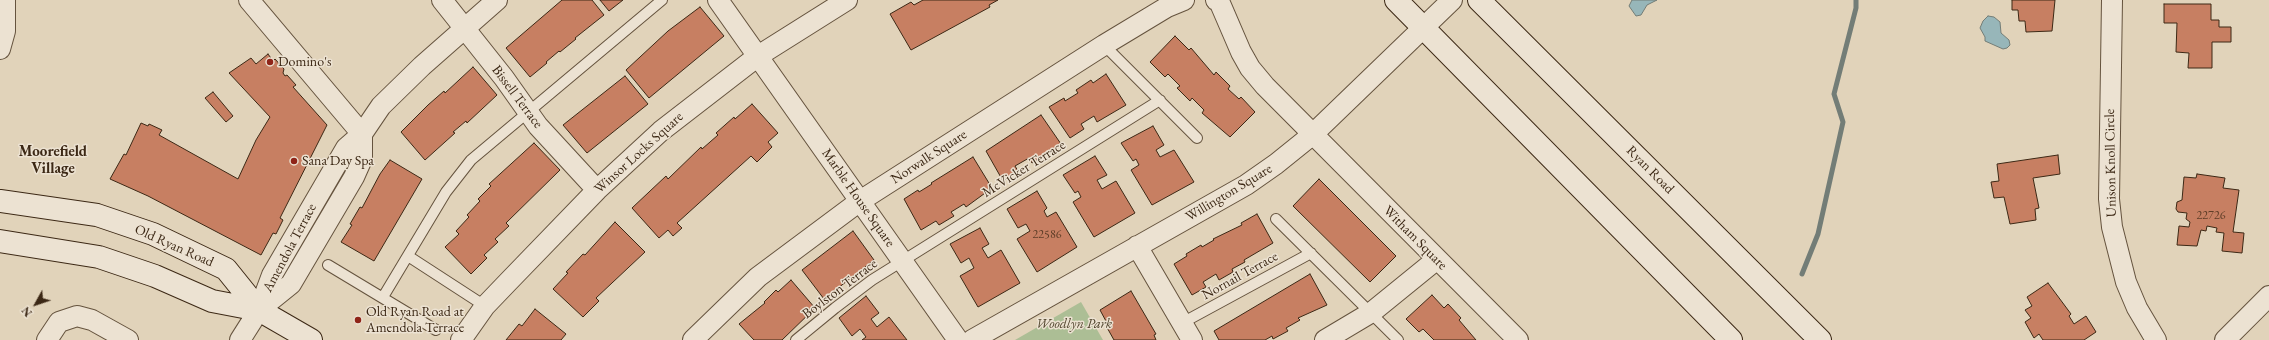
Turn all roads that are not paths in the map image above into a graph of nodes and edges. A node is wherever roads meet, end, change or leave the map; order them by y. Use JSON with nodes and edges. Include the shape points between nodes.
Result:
{"nodes":[{"id":1,"x":5,"y":0,"type":"edge"},
{"id":2,"x":249,"y":0,"type":"edge"},
{"id":3,"x":442,"y":0,"type":"edge"},
{"id":4,"x":497,"y":0,"type":"edge"},
{"id":5,"x":662,"y":0,"type":"edge"},
{"id":6,"x":718,"y":0,"type":"edge"},
{"id":7,"x":847,"y":0,"type":"edge"},
{"id":8,"x":1184,"y":0,"type":"edge"},
{"id":9,"x":1216,"y":0,"type":"edge"},
{"id":10,"x":1396,"y":0,"type":"edge"},
{"id":11,"x":1452,"y":0,"type":"edge"},
{"id":12,"x":1479,"y":0,"type":"edge"},
{"id":13,"x":2112,"y":0,"type":"edge"},
{"id":14,"x":465,"y":28,"type":"junction"},
{"id":15,"x":1423,"y":28,"type":"junction"},
{"id":16,"x":1104,"y":46,"type":"junction"},
{"id":17,"x":0,"y":49,"type":"edge"},
{"id":18,"x":758,"y":56,"type":"junction"},
{"id":19,"x":1160,"y":100,"type":"junction"},
{"id":20,"x":528,"y":111,"type":"junction"},
{"id":21,"x":362,"y":134,"type":"junction"},
{"id":22,"x":1312,"y":135,"type":"junction"},
{"id":23,"x":1197,"y":138,"type":"dead end"},
{"id":24,"x":597,"y":190,"type":"junction"},
{"id":25,"x":0,"y":201,"type":"edge"},
{"id":26,"x":860,"y":201,"type":"junction"},
{"id":27,"x":1276,"y":218,"type":"dead end"},
{"id":28,"x":0,"y":241,"type":"edge"},
{"id":29,"x":1137,"y":246,"type":"junction"},
{"id":30,"x":1311,"y":253,"type":"junction"},
{"id":31,"x":408,"y":256,"type":"junction"},
{"id":32,"x":1436,"y":260,"type":"junction"},
{"id":33,"x":902,"y":261,"type":"junction"},
{"id":34,"x":328,"y":265,"type":"dead end"},
{"id":35,"x":2269,"y":296,"type":"edge"},
{"id":36,"x":383,"y":297,"type":"junction"},
{"id":37,"x":485,"y":306,"type":"junction"},
{"id":38,"x":259,"y":310,"type":"junction"},
{"id":39,"x":1372,"y":312,"type":"junction"},
{"id":40,"x":436,"y":330,"type":"dead end"},
{"id":41,"x":1187,"y":332,"type":"edge"},
{"id":42,"x":46,"y":340,"type":"edge"},
{"id":43,"x":128,"y":340,"type":"edge"},
{"id":44,"x":240,"y":340,"type":"edge"},
{"id":45,"x":311,"y":340,"type":"edge"},
{"id":46,"x":462,"y":340,"type":"edge"},
{"id":47,"x":693,"y":340,"type":"edge"},
{"id":48,"x":796,"y":340,"type":"edge"},
{"id":49,"x":958,"y":340,"type":"edge"},
{"id":50,"x":972,"y":340,"type":"edge"},
{"id":51,"x":1325,"y":340,"type":"edge"},
{"id":52,"x":1398,"y":340,"type":"edge"},
{"id":53,"x":1518,"y":340,"type":"edge"},
{"id":54,"x":1731,"y":340,"type":"edge"},
{"id":55,"x":1820,"y":340,"type":"edge"},
{"id":56,"x":2156,"y":340,"type":"edge"},
{"id":57,"x":2225,"y":340,"type":"edge"}],
"edges":[{"from":1,"to":17,"type":"street","via":[[5,32]]},
{"from":2,"to":21,"type":"street"},
{"from":3,"to":14,"type":"street","name":"Bissell Terrace"},
{"from":4,"to":14,"type":"street"},
{"from":5,"to":20,"type":"lane"},
{"from":6,"to":18,"type":"street","name":"Marble House Square"},
{"from":7,"to":18,"type":"street","name":"Winsor Locks Square"},
{"from":8,"to":16,"type":"street","name":"Norwalk Square","via":[[1167,7]]},
{"from":9,"to":22,"type":"street","via":[[1219,1],[1250,68]]},
{"from":10,"to":15,"type":"main road"},
{"from":11,"to":15,"type":"street","name":"Willington Square"},
{"from":12,"to":55,"type":"main road","name":"Ryan Road"},
{"from":13,"to":56,"type":"street","name":"Unison Knoll Circle","via":[[2109,199],[2112,227],[2126,282],[2137,308]]},
{"from":14,"to":20,"type":"street","name":"Bissell Terrace"},
{"from":14,"to":21,"type":"street","via":[[381,106]]},
{"from":15,"to":22,"type":"street","name":"Willington Square"},
{"from":15,"to":54,"type":"main road"},
{"from":16,"to":19,"type":"lane"},
{"from":16,"to":26,"type":"street","name":"Norwalk Square"},
{"from":18,"to":24,"type":"street","name":"Winsor Locks Square","via":[[660,131]]},
{"from":18,"to":26,"type":"street","name":"Marble House Square"},
{"from":19,"to":23,"type":"lane"},
{"from":19,"to":33,"type":"lane","name":"McVicker Terrace"},
{"from":20,"to":24,"type":"street","name":"Bissell Terrace","via":[[538,126]]},
{"from":20,"to":31,"type":"lane","via":[[471,160],[446,192]]},
{"from":21,"to":38,"type":"street","name":"Amendola Terrace","via":[[362,159],[350,184],[291,284]]},
{"from":22,"to":29,"type":"street","name":"Willington Square","via":[[1246,185]]},
{"from":22,"to":32,"type":"street","name":"Witham Square"},
{"from":24,"to":37,"type":"street","name":"Winsor Locks Square"},
{"from":25,"to":38,"type":"main road","name":"Old Ryan Road","via":[[98,215],[153,234],[226,269]]},
{"from":26,"to":33,"type":"street","name":"Marble House Square"},
{"from":26,"to":47,"type":"street","name":"Norwalk Square","via":[[758,277]]},
{"from":27,"to":30,"type":"lane"},
{"from":28,"to":38,"type":"main road","name":"Old Ryan Road","via":[[99,257],[155,276],[212,301]]},
{"from":29,"to":41,"type":"street"},
{"from":29,"to":50,"type":"street","name":"Willington Square"},
{"from":30,"to":39,"type":"lane"},
{"from":30,"to":41,"type":"lane","name":"Nornail Terrace"},
{"from":31,"to":36,"type":"lane"},
{"from":31,"to":37,"type":"lane"},
{"from":32,"to":39,"type":"street"},
{"from":32,"to":53,"type":"street","name":"Witham Square"},
{"from":33,"to":48,"type":"lane","name":"Boylston Terrace","via":[[835,308]]},
{"from":33,"to":49,"type":"street","name":"Marble House Square"},
{"from":34,"to":36,"type":"lane"},
{"from":35,"to":57,"type":"street"},
{"from":36,"to":40,"type":"lane"},
{"from":37,"to":46,"type":"street","name":"Winsor Locks Square"},
{"from":38,"to":44,"type":"street","name":"Amendola Terrace"},
{"from":38,"to":45,"type":"main road","name":"Old Ryan Road"},
{"from":39,"to":51,"type":"street"},
{"from":39,"to":52,"type":"lane"},
{"from":42,"to":43,"type":"street","via":[[59,322],[77,316],[92,320]]}]}
